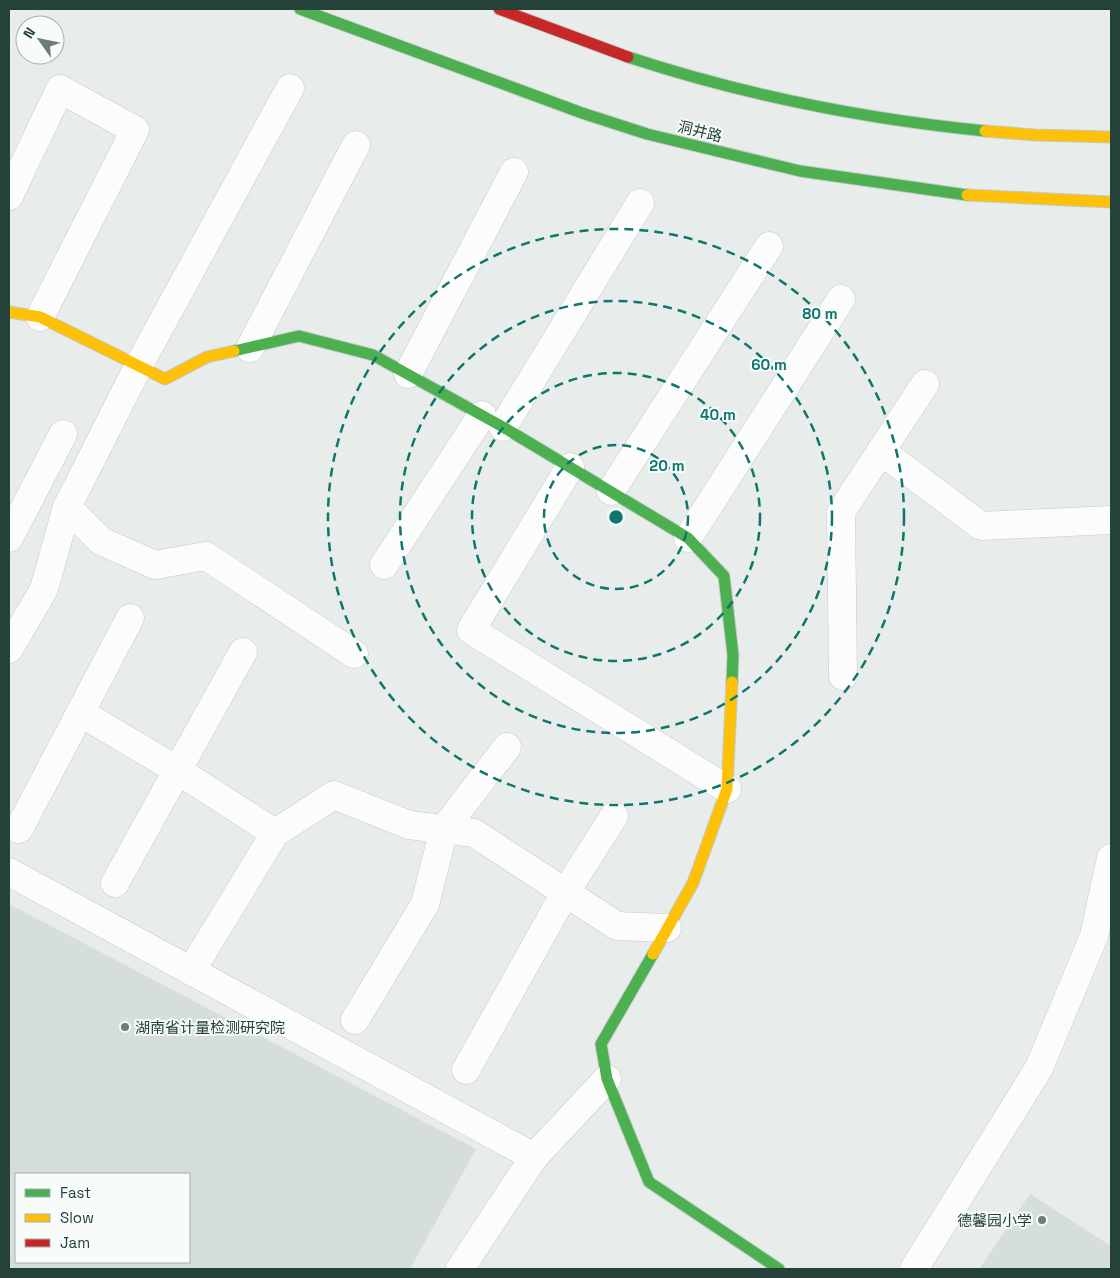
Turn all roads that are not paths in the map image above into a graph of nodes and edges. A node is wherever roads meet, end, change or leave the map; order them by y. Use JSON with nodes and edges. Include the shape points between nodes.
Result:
{"nodes":[{"id":1,"x":300,"y":9,"type":"edge"},
{"id":2,"x":499,"y":9,"type":"edge"},
{"id":3,"x":290,"y":88,"type":"dead end"},
{"id":4,"x":1111,"y":137,"type":"edge"},
{"id":5,"x":356,"y":145,"type":"dead end"},
{"id":6,"x":514,"y":172,"type":"dead end"},
{"id":7,"x":9,"y":196,"type":"edge"},
{"id":8,"x":1111,"y":202,"type":"edge"},
{"id":9,"x":640,"y":203,"type":"dead end"},
{"id":10,"x":769,"y":246,"type":"dead end"},
{"id":11,"x":842,"y":299,"type":"dead end"},
{"id":12,"x":9,"y":312,"type":"edge"},
{"id":13,"x":40,"y":317,"type":"junction"},
{"id":14,"x":250,"y":348,"type":"junction"},
{"id":15,"x":139,"y":365,"type":"junction"},
{"id":16,"x":408,"y":374,"type":"junction"},
{"id":17,"x":925,"y":384,"type":"dead end"},
{"id":18,"x":492,"y":421,"type":"junction"},
{"id":19,"x":63,"y":434,"type":"dead end"},
{"id":20,"x":881,"y":451,"type":"junction"},
{"id":21,"x":570,"y":467,"type":"junction"},
{"id":22,"x":611,"y":491,"type":"junction"},
{"id":23,"x":67,"y":507,"type":"junction"},
{"id":24,"x":1111,"y":520,"type":"edge"},
{"id":25,"x":9,"y":538,"type":"edge"},
{"id":26,"x":688,"y":538,"type":"junction"},
{"id":27,"x":384,"y":565,"type":"dead end"},
{"id":28,"x":130,"y":618,"type":"dead end"},
{"id":29,"x":9,"y":649,"type":"edge"},
{"id":30,"x":243,"y":652,"type":"dead end"},
{"id":31,"x":354,"y":654,"type":"dead end"},
{"id":32,"x":843,"y":676,"type":"dead end"},
{"id":33,"x":81,"y":712,"type":"junction"},
{"id":34,"x":507,"y":746,"type":"dead end"},
{"id":35,"x":177,"y":770,"type":"junction"},
{"id":36,"x":727,"y":789,"type":"junction"},
{"id":37,"x":614,"y":816,"type":"dead end"},
{"id":38,"x":19,"y":830,"type":"dead end"},
{"id":39,"x":444,"y":830,"type":"junction"},
{"id":40,"x":275,"y":833,"type":"junction"},
{"id":41,"x":1111,"y":858,"type":"edge"},
{"id":42,"x":9,"y":872,"type":"edge"},
{"id":43,"x":115,"y":883,"type":"dead end"},
{"id":44,"x":565,"y":893,"type":"junction"},
{"id":45,"x":667,"y":928,"type":"junction"},
{"id":46,"x":191,"y":972,"type":"junction"},
{"id":47,"x":356,"y":1020,"type":"dead end"},
{"id":48,"x":466,"y":1070,"type":"dead end"},
{"id":49,"x":607,"y":1079,"type":"junction"},
{"id":50,"x":534,"y":1158,"type":"junction"},
{"id":51,"x":460,"y":1269,"type":"edge"},
{"id":52,"x":779,"y":1269,"type":"edge"},
{"id":53,"x":914,"y":1269,"type":"edge"}],
"edges":[{"from":1,"to":8,"type":"street","name":"洞井路","via":[[582,113],[647,134],[745,158],[800,171],[981,197]]},
{"from":2,"to":4,"type":"street","via":[[689,76],[792,101],[878,116],[1024,134]]},
{"from":3,"to":15,"type":"street"},
{"from":5,"to":14,"type":"street"},
{"from":6,"to":16,"type":"street"},
{"from":7,"to":13,"type":"street","via":[[60,89],[135,130]]},
{"from":9,"to":18,"type":"street"},
{"from":10,"to":22,"type":"street"},
{"from":11,"to":26,"type":"street"},
{"from":12,"to":13,"type":"street"},
{"from":13,"to":15,"type":"street"},
{"from":14,"to":15,"type":"street","via":[[207,357],[165,378]]},
{"from":14,"to":16,"type":"street","via":[[300,336],[373,355]]},
{"from":15,"to":23,"type":"street"},
{"from":16,"to":18,"type":"street"},
{"from":17,"to":20,"type":"street"},
{"from":18,"to":21,"type":"street"},
{"from":18,"to":27,"type":"street"},
{"from":19,"to":25,"type":"street"},
{"from":20,"to":24,"type":"street","via":[[981,526]]},
{"from":20,"to":32,"type":"street","via":[[841,512]]},
{"from":21,"to":22,"type":"street"},
{"from":21,"to":36,"type":"street","via":[[471,630]]},
{"from":22,"to":26,"type":"street"},
{"from":23,"to":29,"type":"street","via":[[44,589]]},
{"from":23,"to":31,"type":"street","via":[[101,542],[155,565],[206,556]]},
{"from":26,"to":36,"type":"street","via":[[724,576],[733,655]]},
{"from":28,"to":33,"type":"street"},
{"from":30,"to":35,"type":"street"},
{"from":33,"to":35,"type":"street"},
{"from":33,"to":38,"type":"street"},
{"from":34,"to":39,"type":"street"},
{"from":35,"to":40,"type":"street"},
{"from":35,"to":43,"type":"street"},
{"from":36,"to":45,"type":"street","via":[[693,883]]},
{"from":37,"to":44,"type":"street"},
{"from":39,"to":40,"type":"street","via":[[409,825],[334,795]]},
{"from":39,"to":44,"type":"street","via":[[474,833]]},
{"from":39,"to":47,"type":"street","via":[[425,904]]},
{"from":40,"to":46,"type":"street"},
{"from":41,"to":53,"type":"street","via":[[1094,936],[1039,1068]]},
{"from":42,"to":46,"type":"street"},
{"from":44,"to":45,"type":"street","via":[[617,926]]},
{"from":44,"to":48,"type":"street"},
{"from":45,"to":49,"type":"street","via":[[601,1044]]},
{"from":46,"to":50,"type":"street"},
{"from":49,"to":50,"type":"street"},
{"from":49,"to":52,"type":"street","via":[[649,1182]]},
{"from":50,"to":51,"type":"street"}]}
